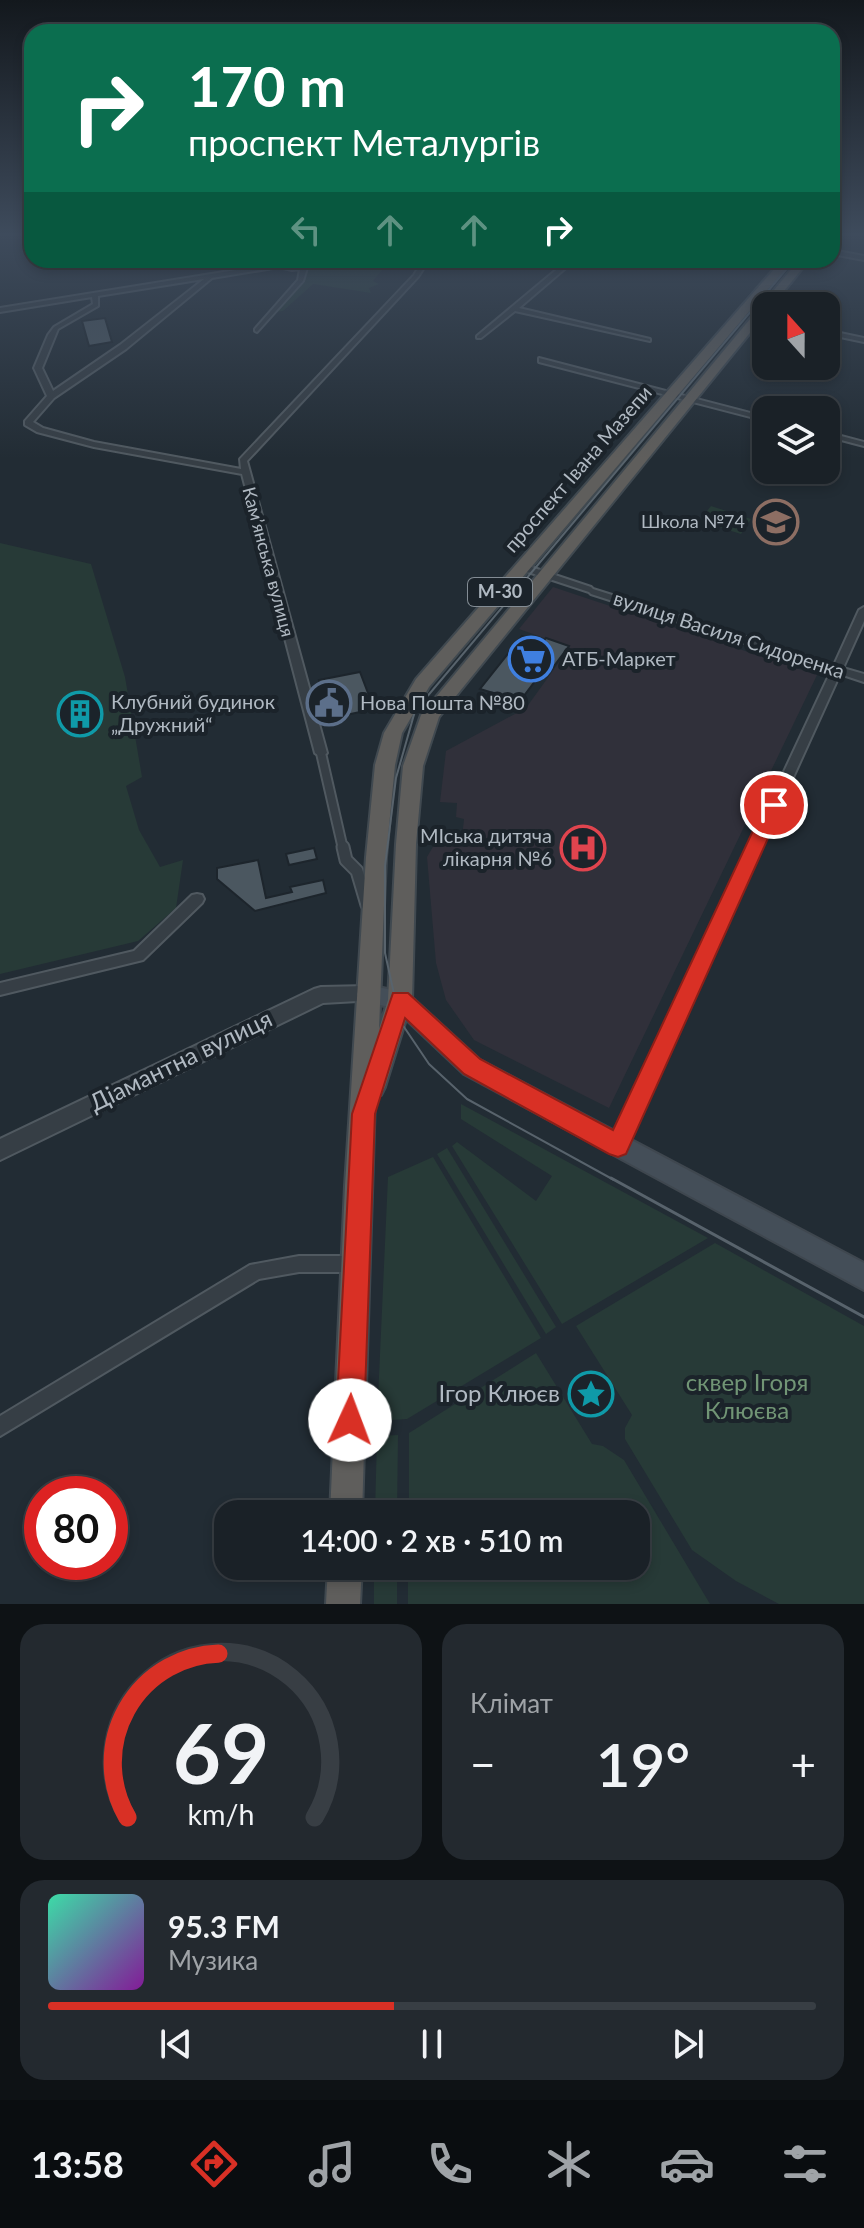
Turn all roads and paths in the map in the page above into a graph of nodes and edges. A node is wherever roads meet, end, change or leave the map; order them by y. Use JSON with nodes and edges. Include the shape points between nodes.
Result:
{"nodes":[{"id":1,"x":89,"y":309,"type":"edge"},
{"id":2,"x":171,"y":309,"type":"edge"},
{"id":3,"x":276,"y":309,"type":"edge"},
{"id":4,"x":385,"y":309,"type":"edge"},
{"id":5,"x":511,"y":309,"type":"edge"},
{"id":6,"x":516,"y":309,"type":"edge"},
{"id":7,"x":745,"y":309,"type":"edge"},
{"id":8,"x":752,"y":328,"type":"edge"},
{"id":9,"x":257,"y":330,"type":"dead end"},
{"id":10,"x":840,"y":335,"type":"edge"},
{"id":11,"x":479,"y":337,"type":"dead end"},
{"id":12,"x":648,"y":340,"type":"dead end"},
{"id":13,"x":864,"y":340,"type":"edge"},
{"id":14,"x":542,"y":360,"type":"dead end"},
{"id":15,"x":670,"y":395,"type":"junction"},
{"id":16,"x":51,"y":396,"type":"junction"},
{"id":17,"x":689,"y":399,"type":"junction"},
{"id":18,"x":752,"y":415,"type":"edge"},
{"id":19,"x":840,"y":438,"type":"edge"},
{"id":20,"x":864,"y":444,"type":"edge"},
{"id":21,"x":244,"y":472,"type":"junction"},
{"id":22,"x":522,"y":567,"type":"junction"},
{"id":23,"x":543,"y":574,"type":"junction"},
{"id":24,"x":864,"y":610,"type":"edge"},
{"id":25,"x":837,"y":669,"type":"junction"},
{"id":26,"x":864,"y":678,"type":"edge"},
{"id":27,"x":321,"y":753,"type":"joint"},
{"id":28,"x":197,"y":899,"type":"dead end"},
{"id":29,"x":372,"y":923,"type":"junction"},
{"id":30,"x":0,"y":989,"type":"edge"},
{"id":31,"x":368,"y":994,"type":"junction"},
{"id":32,"x":400,"y":1000,"type":"junction"},
{"id":33,"x":364,"y":1114,"type":"junction"},
{"id":34,"x":618,"y":1145,"type":"junction"},
{"id":35,"x":0,"y":1150,"type":"edge"},
{"id":36,"x":355,"y":1264,"type":"junction"},
{"id":37,"x":864,"y":1277,"type":"edge"},
{"id":38,"x":0,"y":1427,"type":"edge"},
{"id":39,"x":347,"y":1500,"type":"edge"},
{"id":40,"x":344,"y":1580,"type":"edge"},
{"id":41,"x":343,"y":1604,"type":"edge"}],
"edges":[{"from":1,"to":16,"type":"street","via":[[51,336],[38,368]]},
{"from":2,"to":16,"type":"street"},
{"from":3,"to":9,"type":"street"},
{"from":4,"to":21,"type":"street","name":"Камʼянська вулиця","via":[[245,456]]},
{"from":5,"to":11,"type":"street"},
{"from":6,"to":12,"type":"street"},
{"from":7,"to":15,"type":"highway","name":"проспект Івана Мазепи","number":"М-30"},
{"from":8,"to":17,"type":"highway","name":"проспект Івана Мазепи","number":"М-30"},
{"from":10,"to":13,"type":"street"},
{"from":14,"to":15,"type":"street"},
{"from":15,"to":17,"type":"street"},
{"from":15,"to":22,"type":"highway","name":"проспект Івана Мазепи","number":"М-30"},
{"from":16,"to":21,"type":"street","via":[[28,423],[32,428]]},
{"from":17,"to":18,"type":"street"},
{"from":17,"to":23,"type":"highway","name":"проспект Івана Мазепи","number":"М-30"},
{"from":19,"to":20,"type":"street"},
{"from":21,"to":27,"type":"street","name":"Камʼянська вулиця"},
{"from":22,"to":23,"type":"street","name":"вулиця Василя Сидоренка"},
{"from":22,"to":29,"type":"highway","name":"проспект Івана Мазепи","number":"М-30","via":[[422,683],[393,733],[385,765]]},
{"from":23,"to":25,"type":"street","name":"вулиця Василя Сидоренка"},
{"from":23,"to":32,"type":"highway","name":"проспект Івана Мазепи","number":"М-30","via":[[430,715],[423,732],[413,766],[406,844]]},
{"from":24,"to":25,"type":"street"},
{"from":25,"to":26,"type":"street","name":"вулиця Василя Сидоренка"},
{"from":25,"to":34,"type":"street"},
{"from":27,"to":29,"type":"street","name":"Камʼянська вулиця","via":[[346,860],[357,871]]},
{"from":28,"to":30,"type":"street","via":[[138,956]]},
{"from":29,"to":31,"type":"highway","name":"проспект Івана Мазепи","number":"М-30"},
{"from":31,"to":32,"type":"main road"},
{"from":31,"to":33,"type":"highway","number":"М-30"},
{"from":31,"to":35,"type":"street","name":"Діамантна вулиця","via":[[321,995]]},
{"from":32,"to":33,"type":"highway","number":"М-30"},
{"from":32,"to":34,"type":"main road","via":[[472,1067]]},
{"from":33,"to":36,"type":"highway","number":"М-30"},
{"from":34,"to":37,"type":"main road"},
{"from":36,"to":38,"type":"street","via":[[256,1271]]},
{"from":36,"to":39,"type":"highway","number":"М-30"},
{"from":40,"to":41,"type":"highway"}]}
